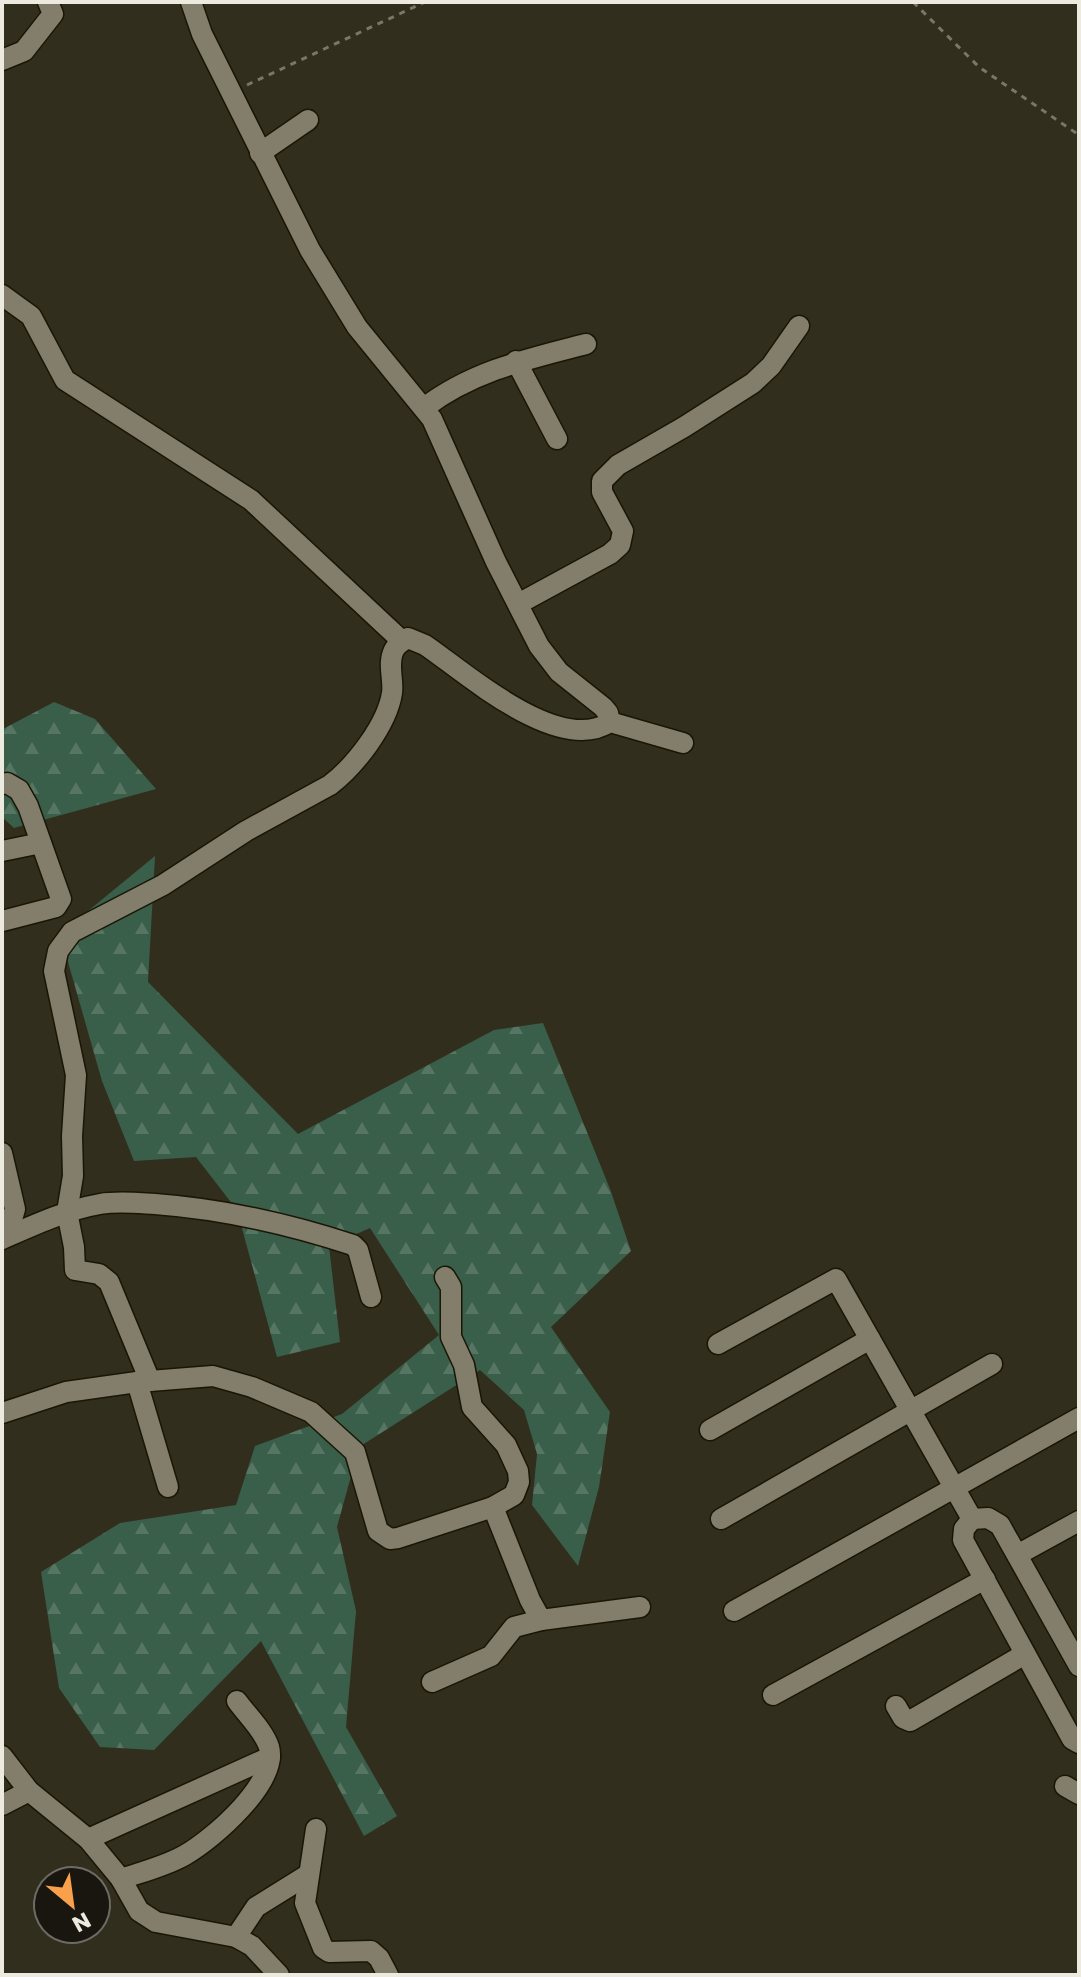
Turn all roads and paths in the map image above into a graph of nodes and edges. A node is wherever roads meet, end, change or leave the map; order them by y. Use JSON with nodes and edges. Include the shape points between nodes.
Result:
{"nodes":[{"id":1,"x":48,"y":2,"type":"edge"},
{"id":2,"x":191,"y":2,"type":"edge"},
{"id":3,"x":425,"y":2,"type":"edge"},
{"id":4,"x":913,"y":2,"type":"edge"},
{"id":5,"x":2,"y":60,"type":"edge"},
{"id":6,"x":230,"y":93,"type":"junction"},
{"id":7,"x":308,"y":120,"type":"dead end"},
{"id":8,"x":1079,"y":135,"type":"edge"},
{"id":9,"x":260,"y":153,"type":"junction"},
{"id":10,"x":2,"y":295,"type":"edge"},
{"id":11,"x":799,"y":326,"type":"dead end"},
{"id":12,"x":586,"y":344,"type":"dead end"},
{"id":13,"x":516,"y":361,"type":"junction"},
{"id":14,"x":424,"y":408,"type":"junction"},
{"id":15,"x":557,"y":439,"type":"dead end"},
{"id":16,"x":518,"y":604,"type":"junction"},
{"id":17,"x":402,"y":641,"type":"junction"},
{"id":18,"x":610,"y":722,"type":"junction"},
{"id":19,"x":683,"y":743,"type":"dead end"},
{"id":20,"x":2,"y":784,"type":"edge"},
{"id":21,"x":41,"y":843,"type":"junction"},
{"id":22,"x":2,"y":851,"type":"edge"},
{"id":23,"x":2,"y":921,"type":"edge"},
{"id":24,"x":2,"y":1153,"type":"edge"},
{"id":25,"x":67,"y":1212,"type":"junction"},
{"id":26,"x":2,"y":1222,"type":"edge"},
{"id":27,"x":2,"y":1239,"type":"edge"},
{"id":28,"x":445,"y":1277,"type":"dead end"},
{"id":29,"x":371,"y":1297,"type":"dead end"},
{"id":30,"x":870,"y":1339,"type":"junction"},
{"id":31,"x":718,"y":1344,"type":"dead end"},
{"id":32,"x":992,"y":1364,"type":"dead end"},
{"id":33,"x":144,"y":1382,"type":"junction"},
{"id":34,"x":911,"y":1410,"type":"junction"},
{"id":35,"x":2,"y":1413,"type":"edge"},
{"id":36,"x":1079,"y":1418,"type":"edge"},
{"id":37,"x":710,"y":1430,"type":"dead end"},
{"id":38,"x":168,"y":1487,"type":"dead end"},
{"id":39,"x":954,"y":1487,"type":"junction"},
{"id":40,"x":493,"y":1507,"type":"junction"},
{"id":41,"x":721,"y":1519,"type":"dead end"},
{"id":42,"x":972,"y":1519,"type":"junction"},
{"id":43,"x":1079,"y":1521,"type":"edge"},
{"id":44,"x":1017,"y":1555,"type":"junction"},
{"id":45,"x":985,"y":1579,"type":"junction"},
{"id":46,"x":640,"y":1607,"type":"dead end"},
{"id":47,"x":734,"y":1611,"type":"dead end"},
{"id":48,"x":541,"y":1620,"type":"junction"},
{"id":49,"x":1071,"y":1632,"type":"edge"},
{"id":50,"x":1025,"y":1654,"type":"junction"},
{"id":51,"x":1079,"y":1666,"type":"edge"},
{"id":52,"x":432,"y":1682,"type":"dead end"},
{"id":53,"x":773,"y":1695,"type":"dead end"},
{"id":54,"x":237,"y":1701,"type":"dead end"},
{"id":55,"x":896,"y":1706,"type":"dead end"},
{"id":56,"x":1079,"y":1743,"type":"edge"},
{"id":57,"x":2,"y":1756,"type":"edge"},
{"id":58,"x":270,"y":1757,"type":"junction"},
{"id":59,"x":29,"y":1791,"type":"junction"},
{"id":60,"x":2,"y":1805,"type":"edge"},
{"id":61,"x":316,"y":1829,"type":"dead end"},
{"id":62,"x":88,"y":1839,"type":"junction"},
{"id":63,"x":309,"y":1874,"type":"junction"},
{"id":64,"x":121,"y":1879,"type":"junction"},
{"id":65,"x":236,"y":1937,"type":"junction"},
{"id":66,"x":279,"y":1975,"type":"edge"},
{"id":67,"x":388,"y":1975,"type":"edge"}],
"edges":[{"from":1,"to":5,"type":"street","via":[[53,14],[24,51]]},
{"from":2,"to":6,"type":"street"},
{"from":3,"to":6,"type":"path"},
{"from":4,"to":8,"type":"path","via":[[979,67]]},
{"from":6,"to":9,"type":"street"},
{"from":7,"to":9,"type":"street"},
{"from":9,"to":14,"type":"street","via":[[357,327]]},
{"from":10,"to":17,"type":"street","via":[[31,316],[65,380],[251,500]]},
{"from":11,"to":16,"type":"street","via":[[753,383],[606,475],[602,492],[623,531],[620,545]]},
{"from":12,"to":13,"type":"street"},
{"from":13,"to":14,"type":"street","via":[[460,384]]},
{"from":13,"to":15,"type":"street"},
{"from":14,"to":16,"type":"street"},
{"from":16,"to":18,"type":"street","via":[[559,672],[603,707]]},
{"from":17,"to":18,"type":"street","via":[[425,645],[537,719],[576,730],[600,729]]},
{"from":17,"to":25,"type":"street","via":[[394,650],[393,692],[385,715],[343,776],[62,942],[54,971],[76,1075]]},
{"from":18,"to":19,"type":"street"},
{"from":20,"to":21,"type":"street","via":[[19,790]]},
{"from":21,"to":22,"type":"street"},
{"from":21,"to":23,"type":"street","via":[[61,899],[56,907]]},
{"from":24,"to":26,"type":"street","via":[[15,1209]]},
{"from":25,"to":27,"type":"street"},
{"from":25,"to":29,"type":"street","via":[[119,1202],[197,1207],[343,1242],[358,1250]]},
{"from":25,"to":33,"type":"street","via":[[75,1270],[99,1274],[109,1282]]},
{"from":28,"to":40,"type":"street","via":[[451,1287],[450,1332],[464,1365],[472,1407],[506,1445],[518,1471],[514,1495]]},
{"from":30,"to":31,"type":"street","via":[[836,1279]]},
{"from":30,"to":34,"type":"street"},
{"from":30,"to":37,"type":"street"},
{"from":32,"to":34,"type":"street"},
{"from":33,"to":35,"type":"street","via":[[66,1392]]},
{"from":33,"to":38,"type":"street"},
{"from":33,"to":40,"type":"street","via":[[213,1376],[311,1412],[358,1455],[378,1531],[390,1539]]},
{"from":34,"to":39,"type":"street"},
{"from":34,"to":41,"type":"street"},
{"from":36,"to":39,"type":"street"},
{"from":39,"to":42,"type":"street"},
{"from":39,"to":47,"type":"street"},
{"from":40,"to":48,"type":"street"},
{"from":42,"to":44,"type":"street","via":[[988,1518],[1000,1525]]},
{"from":42,"to":45,"type":"street","via":[[963,1540]]},
{"from":43,"to":44,"type":"street"},
{"from":44,"to":49,"type":"street"},
{"from":45,"to":50,"type":"street"},
{"from":45,"to":53,"type":"street"},
{"from":46,"to":48,"type":"street"},
{"from":48,"to":52,"type":"street","via":[[514,1627],[491,1656]]},
{"from":49,"to":51,"type":"street"},
{"from":50,"to":55,"type":"street","via":[[910,1721]]},
{"from":50,"to":56,"type":"street"},
{"from":54,"to":58,"type":"street","via":[[266,1741]]},
{"from":57,"to":59,"type":"street"},
{"from":58,"to":62,"type":"street"},
{"from":58,"to":64,"type":"street","via":[[263,1780],[201,1845]]},
{"from":59,"to":60,"type":"street"},
{"from":59,"to":62,"type":"street"},
{"from":61,"to":63,"type":"street"},
{"from":62,"to":64,"type":"street"},
{"from":63,"to":65,"type":"street","via":[[256,1907]]},
{"from":63,"to":67,"type":"street","via":[[305,1903],[323,1948],[371,1951]]},
{"from":64,"to":65,"type":"street","via":[[139,1911],[156,1922]]},
{"from":65,"to":66,"type":"street"}]}
